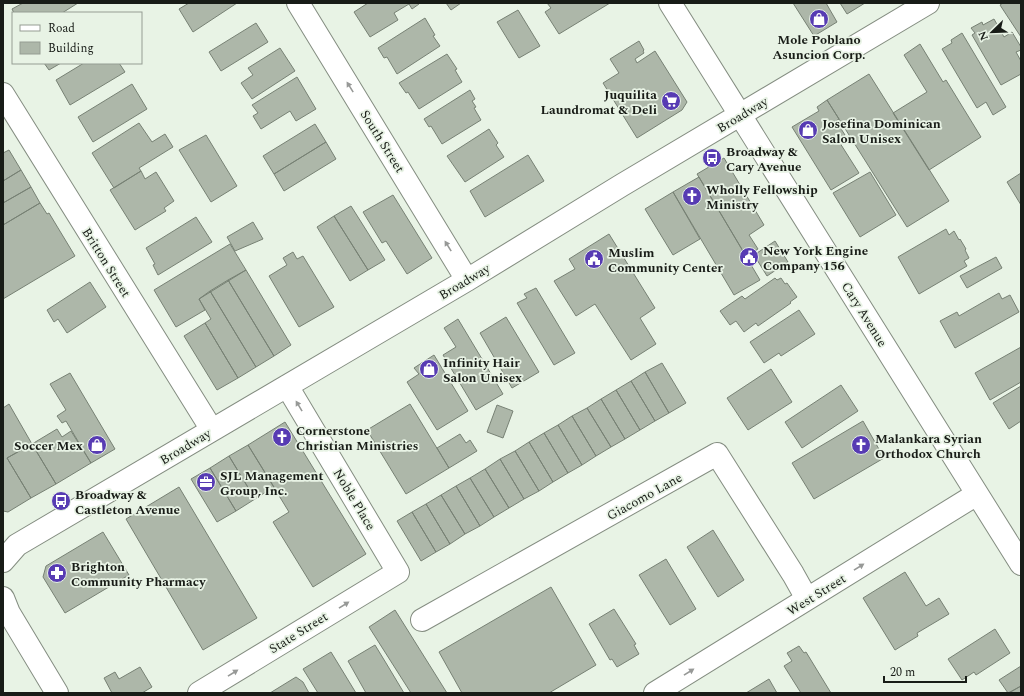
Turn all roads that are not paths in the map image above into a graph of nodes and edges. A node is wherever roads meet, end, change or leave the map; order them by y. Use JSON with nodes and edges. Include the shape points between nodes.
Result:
{"nodes":[{"id":1,"x":298,"y":3,"type":"edge"},
{"id":2,"x":670,"y":3,"type":"edge"},
{"id":3,"x":928,"y":3,"type":"edge"},
{"id":4,"x":3,"y":94,"type":"edge"},
{"id":5,"x":740,"y":115,"type":"junction"},
{"id":6,"x":467,"y":280,"type":"junction"},
{"id":7,"x":287,"y":386,"type":"junction"},
{"id":8,"x":212,"y":430,"type":"junction"},
{"id":9,"x":977,"y":494,"type":"junction"},
{"id":10,"x":3,"y":561,"type":"edge"},
{"id":11,"x":1021,"y":564,"type":"edge"},
{"id":12,"x":398,"y":572,"type":"joint"},
{"id":13,"x":3,"y":598,"type":"edge"},
{"id":14,"x":807,"y":599,"type":"junction"},
{"id":15,"x":422,"y":620,"type":"dead end"},
{"id":16,"x":57,"y":693,"type":"edge"},
{"id":17,"x":200,"y":693,"type":"edge"},
{"id":18,"x":655,"y":693,"type":"edge"}],
"edges":[{"from":6,"to":1,"type":"street","name":"South Street","one_way":true},
{"from":2,"to":5,"type":"street","name":"Cary Avenue"},
{"from":3,"to":5,"type":"street","name":"Broadway"},
{"from":4,"to":8,"type":"street","name":"Britton Street"},
{"from":5,"to":6,"type":"street","name":"Broadway"},
{"from":5,"to":9,"type":"street","name":"Cary Avenue"},
{"from":6,"to":7,"type":"street","name":"Broadway"},
{"from":7,"to":8,"type":"street","name":"Broadway"},
{"from":12,"to":7,"type":"street","name":"Noble Place","one_way":true},
{"from":8,"to":10,"type":"street","name":"Broadway","via":[[17,545]]},
{"from":9,"to":11,"type":"street","name":"Cary Avenue"},
{"from":14,"to":9,"type":"street","name":"West Street","one_way":true},
{"from":17,"to":12,"type":"street","name":"State Street","one_way":true},
{"from":13,"to":16,"type":"street","via":[[9,613]]},
{"from":14,"to":15,"type":"street","name":"Giacomo Lane","via":[[718,454]]},
{"from":18,"to":14,"type":"street","name":"West Street","one_way":true}]}
